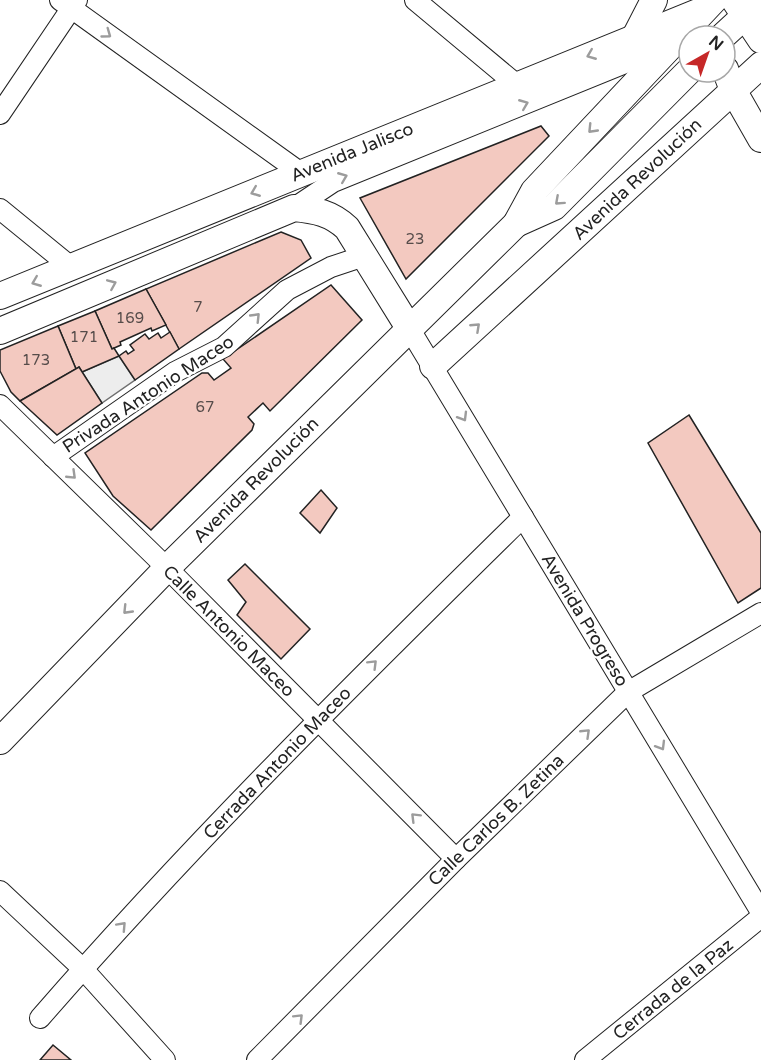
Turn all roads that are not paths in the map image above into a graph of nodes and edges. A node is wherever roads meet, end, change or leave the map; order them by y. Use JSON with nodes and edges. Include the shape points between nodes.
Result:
{"nodes":[{"id":1,"x":415,"y":0,"type":"edge"},
{"id":2,"x":654,"y":0,"type":"edge"},
{"id":3,"x":69,"y":3,"type":"edge"},
{"id":4,"x":704,"y":3,"type":"edge"},
{"id":5,"x":746,"y":5,"type":"edge"},
{"id":6,"x":692,"y":24,"type":"edge"},
{"id":7,"x":710,"y":24,"type":"edge"},
{"id":8,"x":732,"y":24,"type":"edge"},
{"id":9,"x":635,"y":37,"type":"junction"},
{"id":10,"x":761,"y":40,"type":"edge"},
{"id":11,"x":677,"y":45,"type":"edge"},
{"id":12,"x":677,"y":47,"type":"edge"},
{"id":13,"x":761,"y":65,"type":"edge"},
{"id":14,"x":737,"y":76,"type":"edge"},
{"id":15,"x":677,"y":83,"type":"edge"},
{"id":16,"x":725,"y":84,"type":"edge"},
{"id":17,"x":731,"y":84,"type":"edge"},
{"id":18,"x":517,"y":85,"type":"junction"},
{"id":19,"x":0,"y":114,"type":"edge"},
{"id":20,"x":761,"y":139,"type":"edge"},
{"id":21,"x":301,"y":173,"type":"junction"},
{"id":22,"x":294,"y":208,"type":"junction"},
{"id":23,"x":0,"y":209,"type":"edge"},
{"id":24,"x":516,"y":224,"type":"junction"},
{"id":25,"x":364,"y":256,"type":"junction"},
{"id":26,"x":71,"y":267,"type":"junction"},
{"id":27,"x":0,"y":296,"type":"edge"},
{"id":28,"x":409,"y":328,"type":"junction"},
{"id":29,"x":0,"y":331,"type":"edge"},
{"id":30,"x":433,"y":366,"type":"junction"},
{"id":31,"x":0,"y":405,"type":"edge"},
{"id":32,"x":53,"y":457,"type":"junction"},
{"id":33,"x":523,"y":517,"type":"junction"},
{"id":34,"x":167,"y":568,"type":"junction"},
{"id":35,"x":761,"y":613,"type":"edge"},
{"id":36,"x":628,"y":692,"type":"junction"},
{"id":37,"x":317,"y":719,"type":"junction"},
{"id":38,"x":0,"y":741,"type":"edge"},
{"id":39,"x":456,"y":859,"type":"junction"},
{"id":40,"x":0,"y":891,"type":"edge"},
{"id":41,"x":761,"y":912,"type":"edge"},
{"id":42,"x":761,"y":917,"type":"edge"},
{"id":43,"x":82,"y":969,"type":"junction"},
{"id":44,"x":40,"y":1017,"type":"dead end"},
{"id":45,"x":165,"y":1060,"type":"edge"},
{"id":46,"x":257,"y":1060,"type":"edge"},
{"id":47,"x":585,"y":1060,"type":"edge"}],
"edges":[{"from":1,"to":18,"type":"street"},
{"from":2,"to":9,"type":"main road"},
{"from":3,"to":19,"type":"street"},
{"from":3,"to":21,"type":"street","one_way":true},
{"from":4,"to":6,"type":"main road","name":"Avenida Revolución"},
{"from":4,"to":7,"type":"main road"},
{"from":4,"to":9,"type":"main road","name":"Avenida Jalisco"},
{"from":5,"to":8,"type":"main road"},
{"from":5,"to":10,"type":"main road"},
{"from":9,"to":18,"type":"main road","name":"Avenida Jalisco","one_way":true},
{"from":22,"to":11,"type":"street","one_way":true,"via":[[333,182]]},
{"from":12,"to":24,"type":"main road","name":"Avenida Revolución","one_way":true,"via":[[534,191]]},
{"from":13,"to":14,"type":"main road","name":"Avenida Revolución"},
{"from":15,"to":24,"type":"main road","name":"Avenida Revolución","one_way":true,"via":[[554,207]]},
{"from":30,"to":16,"type":"main road","name":"Avenida Revolución","one_way":true},
{"from":17,"to":20,"type":"main road"},
{"from":18,"to":21,"type":"main road","name":"Avenida Jalisco"},
{"from":21,"to":26,"type":"main road","name":"Avenida Jalisco","one_way":true},
{"from":22,"to":25,"type":"main road","via":[[335,217],[347,228]]},
{"from":29,"to":22,"type":"main road","name":"Avenida Jalisco","one_way":true},
{"from":23,"to":26,"type":"street"},
{"from":24,"to":28,"type":"main road","name":"Avenida Revolución"},
{"from":25,"to":28,"type":"main road"},
{"from":32,"to":25,"type":"street","name":"Privada Antonio Maceo","one_way":true,"via":[[175,372],[224,347],[287,290],[331,267]]},
{"from":26,"to":27,"type":"main road","name":"Avenida Jalisco","one_way":true},
{"from":28,"to":30,"type":"street","name":"Avenida Progreso"},
{"from":28,"to":34,"type":"main road","name":"Avenida Revolución"},
{"from":30,"to":33,"type":"street","name":"Avenida Progreso","one_way":true},
{"from":31,"to":32,"type":"street","name":"Calle Antonio Maceo"},
{"from":32,"to":34,"type":"street","name":"Calle Antonio Maceo","one_way":true},
{"from":33,"to":36,"type":"street","name":"Avenida Progreso"},
{"from":37,"to":33,"type":"street","name":"Cerrada Antonio Maceo","one_way":true},
{"from":34,"to":37,"type":"street","name":"Calle Antonio Maceo"},
{"from":34,"to":38,"type":"main road","name":"Avenida Revolución","one_way":true},
{"from":35,"to":36,"type":"street","name":"Calle Carlos B. Zetina"},
{"from":39,"to":36,"type":"street","name":"Calle Carlos B. Zetina","one_way":true},
{"from":36,"to":41,"type":"street","name":"Avenida Progreso","one_way":true},
{"from":39,"to":37,"type":"street","name":"Calle Antonio Maceo","one_way":true},
{"from":43,"to":37,"type":"street","name":"Cerrada Antonio Maceo","one_way":true},
{"from":46,"to":39,"type":"street","name":"Calle Carlos B. Zetina","one_way":true},
{"from":40,"to":43,"type":"street"},
{"from":42,"to":47,"type":"street","name":"Cerrada de la Paz"},
{"from":43,"to":44,"type":"street","name":"Cerrada Antonio Maceo"},
{"from":43,"to":45,"type":"street"}]}
